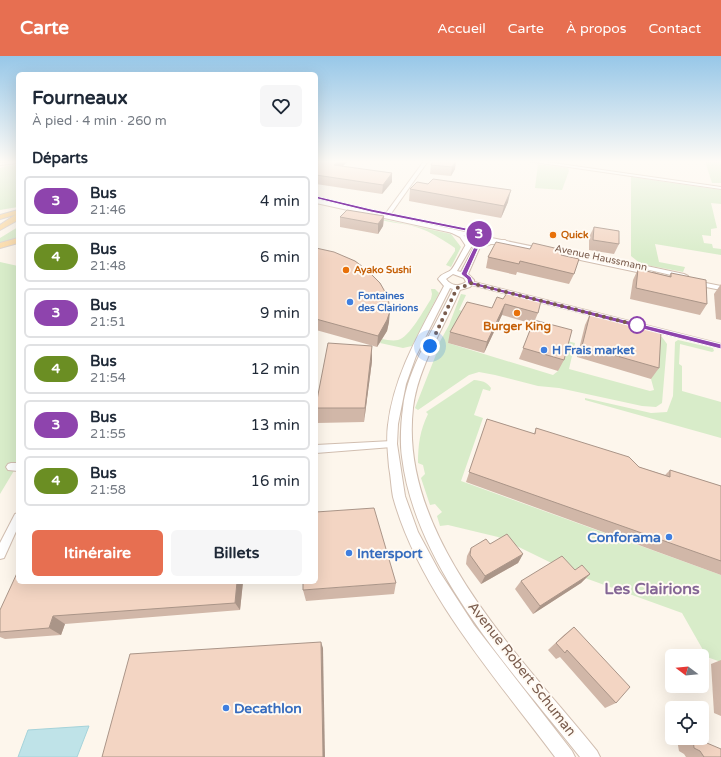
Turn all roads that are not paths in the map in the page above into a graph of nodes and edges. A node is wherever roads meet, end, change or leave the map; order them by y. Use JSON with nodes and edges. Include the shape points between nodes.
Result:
{"nodes":[{"id":1,"x":403,"y":194,"type":"edge"},
{"id":2,"x":318,"y":197,"type":"edge"},
{"id":3,"x":318,"y":201,"type":"edge"},
{"id":4,"x":16,"y":212,"type":"edge"},
{"id":5,"x":388,"y":214,"type":"junction"},
{"id":6,"x":0,"y":216,"type":"edge"},
{"id":7,"x":16,"y":218,"type":"edge"},
{"id":8,"x":16,"y":224,"type":"edge"},
{"id":9,"x":0,"y":228,"type":"edge"},
{"id":10,"x":452,"y":231,"type":"junction"},
{"id":11,"x":0,"y":234,"type":"edge"},
{"id":12,"x":478,"y":235,"type":"junction"},
{"id":13,"x":16,"y":241,"type":"edge"},
{"id":14,"x":508,"y":242,"type":"junction"},
{"id":15,"x":468,"y":245,"type":"junction"},
{"id":16,"x":0,"y":246,"type":"edge"},
{"id":17,"x":476,"y":247,"type":"junction"},
{"id":18,"x":454,"y":272,"type":"junction"},
{"id":19,"x":464,"y":274,"type":"junction"},
{"id":20,"x":470,"y":283,"type":"junction"},
{"id":21,"x":721,"y":284,"type":"edge"},
{"id":22,"x":452,"y":286,"type":"junction"},
{"id":23,"x":721,"y":288,"type":"edge"},
{"id":24,"x":721,"y":346,"type":"edge"},
{"id":25,"x":392,"y":444,"type":"junction"},
{"id":26,"x":318,"y":449,"type":"edge"},
{"id":27,"x":16,"y":521,"type":"edge"},
{"id":28,"x":0,"y":554,"type":"edge"},
{"id":29,"x":566,"y":757,"type":"edge"},
{"id":30,"x":591,"y":757,"type":"edge"}],
"edges":[{"from":1,"to":5,"type":"street"},
{"from":2,"to":5,"type":"street","name":"Avenue Haussmann"},
{"from":3,"to":10,"type":"street","name":"Avenue Haussmann"},
{"from":4,"to":6,"type":"main road"},
{"from":5,"to":12,"type":"street","name":"Avenue Haussmann"},
{"from":7,"to":9,"type":"main road"},
{"from":8,"to":11,"type":"main road"},
{"from":10,"to":12,"type":"street","name":"Avenue Haussmann"},
{"from":10,"to":15,"type":"street","via":[[467,240]]},
{"from":12,"to":14,"type":"street","name":"Avenue Haussmann"},
{"from":12,"to":15,"type":"street"},
{"from":12,"to":17,"type":"street"},
{"from":12,"to":21,"type":"street","name":"Avenue Haussmann"},
{"from":13,"to":16,"type":"main road"},
{"from":14,"to":17,"type":"street","via":[[490,242]]},
{"from":14,"to":23,"type":"street","name":"Avenue Haussmann"},
{"from":15,"to":18,"type":"street"},
{"from":17,"to":19,"type":"street"},
{"from":18,"to":19,"type":"street"},
{"from":18,"to":22,"type":"street","via":[[443,276],[443,281]]},
{"from":19,"to":20,"type":"street"},
{"from":20,"to":22,"type":"street","via":[[465,286]]},
{"from":20,"to":24,"type":"street"},
{"from":22,"to":25,"type":"street","name":"Avenue Robert Schuman","via":[[412,356],[402,384],[393,424]]},
{"from":22,"to":30,"type":"street","name":"Avenue Robert Schuman","via":[[408,407],[406,448],[416,493],[433,540],[479,617]]},
{"from":25,"to":26,"type":"street"},
{"from":25,"to":29,"type":"street","name":"Avenue Robert Schuman","via":[[399,496],[413,534],[434,576],[468,630]]},
{"from":27,"to":28,"type":"street"}]}
